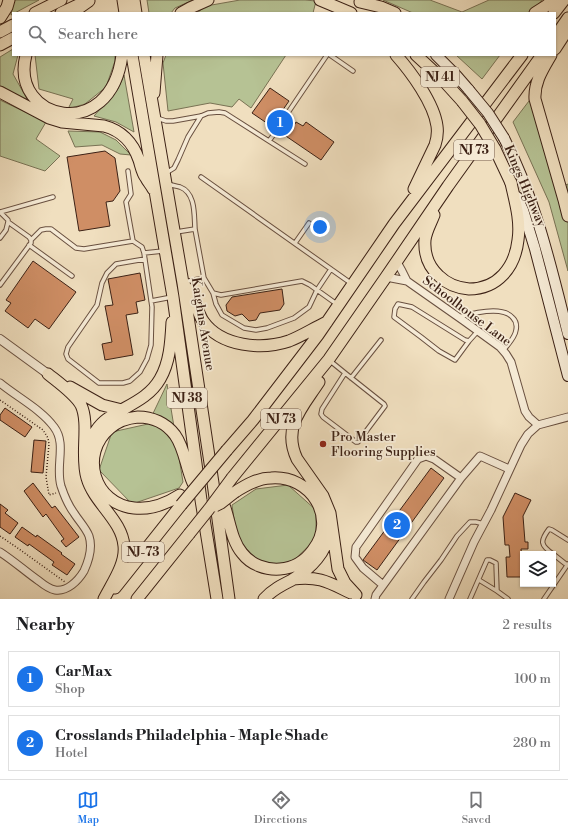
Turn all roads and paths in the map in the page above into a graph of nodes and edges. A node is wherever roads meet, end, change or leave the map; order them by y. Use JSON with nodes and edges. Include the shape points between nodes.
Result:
{"nodes":[{"id":1,"x":9,"y":0,"type":"edge"},
{"id":2,"x":61,"y":0,"type":"edge"},
{"id":3,"x":90,"y":0,"type":"edge"},
{"id":4,"x":123,"y":0,"type":"edge"},
{"id":5,"x":134,"y":0,"type":"edge"},
{"id":6,"x":208,"y":0,"type":"edge"},
{"id":7,"x":320,"y":0,"type":"edge"},
{"id":8,"x":553,"y":0,"type":"edge"},
{"id":9,"x":564,"y":0,"type":"edge"},
{"id":10,"x":357,"y":1,"type":"edge"},
{"id":11,"x":37,"y":12,"type":"edge"},
{"id":12,"x":63,"y":12,"type":"edge"},
{"id":13,"x":73,"y":12,"type":"edge"},
{"id":14,"x":125,"y":12,"type":"edge"},
{"id":15,"x":136,"y":12,"type":"edge"},
{"id":16,"x":184,"y":12,"type":"edge"},
{"id":17,"x":349,"y":12,"type":"edge"},
{"id":18,"x":377,"y":12,"type":"edge"},
{"id":19,"x":393,"y":12,"type":"edge"},
{"id":20,"x":536,"y":12,"type":"edge"},
{"id":21,"x":555,"y":12,"type":"edge"},
{"id":22,"x":0,"y":18,"type":"edge"},
{"id":23,"x":568,"y":18,"type":"edge"},
{"id":24,"x":12,"y":26,"type":"edge"},
{"id":25,"x":568,"y":29,"type":"edge"},
{"id":26,"x":0,"y":32,"type":"edge"},
{"id":27,"x":556,"y":35,"type":"edge"},
{"id":28,"x":12,"y":39,"type":"edge"},
{"id":29,"x":0,"y":45,"type":"edge"},
{"id":30,"x":556,"y":47,"type":"edge"},
{"id":31,"x":26,"y":56,"type":"edge"},
{"id":32,"x":122,"y":56,"type":"edge"},
{"id":33,"x":132,"y":56,"type":"edge"},
{"id":34,"x":144,"y":56,"type":"edge"},
{"id":35,"x":157,"y":56,"type":"edge"},
{"id":36,"x":328,"y":56,"type":"edge"},
{"id":37,"x":330,"y":56,"type":"edge"},
{"id":38,"x":397,"y":56,"type":"edge"},
{"id":39,"x":417,"y":56,"type":"edge"},
{"id":40,"x":437,"y":56,"type":"edge"},
{"id":41,"x":521,"y":56,"type":"edge"},
{"id":42,"x":541,"y":56,"type":"edge"},
{"id":43,"x":550,"y":56,"type":"edge"},
{"id":44,"x":353,"y":71,"type":"dead end"},
{"id":45,"x":0,"y":92,"type":"edge"},
{"id":46,"x":154,"y":115,"type":"junction"},
{"id":47,"x":201,"y":116,"type":"junction"},
{"id":48,"x":285,"y":118,"type":"dead end"},
{"id":49,"x":277,"y":130,"type":"dead end"},
{"id":50,"x":269,"y":141,"type":"junction"},
{"id":51,"x":305,"y":164,"type":"dead end"},
{"id":52,"x":128,"y":171,"type":"dead end"},
{"id":53,"x":201,"y":177,"type":"dead end"},
{"id":54,"x":165,"y":179,"type":"junction"},
{"id":55,"x":511,"y":182,"type":"junction"},
{"id":56,"x":448,"y":186,"type":"junction"},
{"id":57,"x":155,"y":191,"type":"junction"},
{"id":58,"x":53,"y":197,"type":"dead end"},
{"id":59,"x":0,"y":212,"type":"edge"},
{"id":60,"x":568,"y":216,"type":"edge"},
{"id":61,"x":8,"y":222,"type":"junction"},
{"id":62,"x":309,"y":223,"type":"dead end"},
{"id":63,"x":394,"y":224,"type":"junction"},
{"id":64,"x":195,"y":229,"type":"junction"},
{"id":65,"x":174,"y":232,"type":"junction"},
{"id":66,"x":0,"y":238,"type":"edge"},
{"id":67,"x":31,"y":240,"type":"junction"},
{"id":68,"x":133,"y":241,"type":"junction"},
{"id":69,"x":295,"y":244,"type":"junction"},
{"id":70,"x":29,"y":245,"type":"junction"},
{"id":71,"x":166,"y":251,"type":"junction"},
{"id":72,"x":144,"y":253,"type":"junction"},
{"id":73,"x":145,"y":259,"type":"junction"},
{"id":74,"x":397,"y":262,"type":"junction"},
{"id":75,"x":331,"y":269,"type":"junction"},
{"id":76,"x":72,"y":276,"type":"dead end"},
{"id":77,"x":386,"y":277,"type":"junction"},
{"id":78,"x":204,"y":278,"type":"junction"},
{"id":79,"x":407,"y":281,"type":"junction"},
{"id":80,"x":183,"y":283,"type":"junction"},
{"id":81,"x":0,"y":285,"type":"edge"},
{"id":82,"x":353,"y":285,"type":"junction"},
{"id":83,"x":317,"y":290,"type":"junction"},
{"id":84,"x":213,"y":293,"type":"junction"},
{"id":85,"x":173,"y":297,"type":"junction"},
{"id":86,"x":151,"y":301,"type":"junction"},
{"id":87,"x":339,"y":306,"type":"junction"},
{"id":88,"x":459,"y":318,"type":"junction"},
{"id":89,"x":328,"y":322,"type":"junction"},
{"id":90,"x":478,"y":331,"type":"junction"},
{"id":91,"x":568,"y":334,"type":"edge"},
{"id":92,"x":0,"y":339,"type":"edge"},
{"id":93,"x":381,"y":340,"type":"dead end"},
{"id":94,"x":469,"y":341,"type":"junction"},
{"id":95,"x":503,"y":351,"type":"junction"},
{"id":96,"x":328,"y":359,"type":"junction"},
{"id":97,"x":345,"y":373,"type":"junction"},
{"id":98,"x":48,"y":374,"type":"junction"},
{"id":99,"x":568,"y":376,"type":"edge"},
{"id":100,"x":351,"y":378,"type":"junction"},
{"id":101,"x":0,"y":383,"type":"edge"},
{"id":102,"x":0,"y":400,"type":"edge"},
{"id":103,"x":122,"y":410,"type":"junction"},
{"id":104,"x":568,"y":417,"type":"edge"},
{"id":105,"x":538,"y":425,"type":"junction"},
{"id":106,"x":84,"y":458,"type":"junction"},
{"id":107,"x":509,"y":469,"type":"junction"},
{"id":108,"x":461,"y":478,"type":"junction"},
{"id":109,"x":213,"y":483,"type":"junction"},
{"id":110,"x":57,"y":497,"type":"dead end"},
{"id":111,"x":180,"y":500,"type":"junction"},
{"id":112,"x":201,"y":500,"type":"junction"},
{"id":113,"x":209,"y":509,"type":"junction"},
{"id":114,"x":484,"y":524,"type":"junction"},
{"id":115,"x":332,"y":525,"type":"junction"},
{"id":116,"x":0,"y":536,"type":"edge"},
{"id":117,"x":568,"y":540,"type":"edge"},
{"id":118,"x":549,"y":551,"type":"edge"},
{"id":119,"x":0,"y":552,"type":"edge"},
{"id":120,"x":556,"y":556,"type":"edge"},
{"id":121,"x":568,"y":564,"type":"edge"},
{"id":122,"x":293,"y":579,"type":"junction"},
{"id":123,"x":478,"y":580,"type":"junction"},
{"id":124,"x":68,"y":582,"type":"dead end"},
{"id":125,"x":383,"y":585,"type":"junction"},
{"id":126,"x":497,"y":591,"type":"junction"},
{"id":127,"x":359,"y":597,"type":"edge"},
{"id":128,"x":105,"y":599,"type":"edge"},
{"id":129,"x":137,"y":599,"type":"edge"},
{"id":130,"x":217,"y":599,"type":"edge"},
{"id":131,"x":229,"y":599,"type":"edge"},
{"id":132,"x":264,"y":599,"type":"edge"},
{"id":133,"x":375,"y":599,"type":"edge"},
{"id":134,"x":412,"y":599,"type":"edge"},
{"id":135,"x":449,"y":599,"type":"edge"},
{"id":136,"x":470,"y":599,"type":"edge"},
{"id":137,"x":508,"y":599,"type":"edge"},
{"id":138,"x":544,"y":599,"type":"edge"}],
"edges":[{"from":1,"to":22,"type":"main road"},
{"from":2,"to":11,"type":"main road"},
{"from":3,"to":12,"type":"main road"},
{"from":3,"to":13,"type":"main road"},
{"from":4,"to":14,"type":"main road"},
{"from":5,"to":15,"type":"main road"},
{"from":6,"to":16,"type":"main road"},
{"from":7,"to":17,"type":"main road"},
{"from":8,"to":20,"type":"main road"},
{"from":9,"to":21,"type":"main road"},
{"from":10,"to":18,"type":"main road"},
{"from":10,"to":19,"type":"main road"},
{"from":23,"to":27,"type":"main road"},
{"from":24,"to":26,"type":"main road"},
{"from":25,"to":30,"type":"main road"},
{"from":28,"to":29,"type":"main road"},
{"from":31,"to":32,"type":"main road","via":[[25,78],[32,95],[50,110],[69,114],[88,110],[104,98],[117,77]]},
{"from":33,"to":57,"type":"main road","name":"Kaighns Avenue","number":"NJ 38"},
{"from":34,"to":46,"type":"main road","name":"Kaighns Avenue","number":"NJ 38"},
{"from":35,"to":46,"type":"main road"},
{"from":36,"to":48,"type":"lane"},
{"from":37,"to":44,"type":"lane"},
{"from":38,"to":63,"type":"main road","via":[[424,94],[436,118],[438,131],[433,151]]},
{"from":39,"to":55,"type":"main road","name":"Kings Highway","number":"NJ 41","bridge":true,"via":[[442,79],[480,124]]},
{"from":40,"to":91,"type":"main road","name":"Kings Highway","number":"NJ 41","bridge":true,"via":[[456,74],[488,113],[504,138],[538,221]]},
{"from":41,"to":63,"type":"main road","number":"NJ 73"},
{"from":42,"to":56,"type":"main road","number":"NJ 73"},
{"from":43,"to":60,"type":"main road","via":[[539,77],[535,99]]},
{"from":45,"to":57,"type":"main road","via":[[49,118],[62,122],[104,126],[122,133],[134,147],[145,177]]},
{"from":46,"to":47,"type":"lane","via":[[166,121]]},
{"from":46,"to":54,"type":"main road","name":"Kaighns Avenue","number":"NJ 38"},
{"from":47,"to":50,"type":"lane","via":[[208,113],[225,113]]},
{"from":47,"to":54,"type":"lane","via":[[174,168]]},
{"from":49,"to":50,"type":"lane"},
{"from":50,"to":51,"type":"lane"},
{"from":52,"to":68,"type":"lane","via":[[131,194],[126,202]]},
{"from":53,"to":69,"type":"lane"},
{"from":54,"to":64,"type":"lane","via":[[190,195],[194,208]]},
{"from":54,"to":65,"type":"main road","name":"Kaighns Avenue","number":"NJ 38"},
{"from":55,"to":56,"type":"main road","via":[[518,223],[515,255],[499,279],[482,288],[471,289],[453,285],[442,279],[429,264],[425,252],[426,234]]},
{"from":55,"to":99,"type":"main road","name":"Kings Highway","number":"NJ 41","via":[[533,242]]},
{"from":56,"to":74,"type":"main road","number":"NJ 73"},
{"from":57,"to":71,"type":"main road","name":"Kaighns Avenue","number":"NJ 38"},
{"from":58,"to":59,"type":"lane"},
{"from":59,"to":61,"type":"lane"},
{"from":61,"to":66,"type":"lane"},
{"from":61,"to":67,"type":"lane"},
{"from":62,"to":69,"type":"lane"},
{"from":63,"to":82,"type":"main road","number":"NJ 73"},
{"from":64,"to":65,"type":"lane"},
{"from":64,"to":78,"type":"lane"},
{"from":65,"to":80,"type":"main road","name":"Kaighns Avenue","number":"NJ 38"},
{"from":67,"to":68,"type":"lane","via":[[41,230],[46,229],[54,230],[76,248]]},
{"from":67,"to":70,"type":"lane"},
{"from":68,"to":72,"type":"lane","via":[[142,247]]},
{"from":69,"to":75,"type":"lane"},
{"from":70,"to":76,"type":"lane"},
{"from":70,"to":81,"type":"lane"},
{"from":71,"to":72,"type":"lane"},
{"from":71,"to":85,"type":"main road","name":"Kaighns Avenue","number":"NJ 38"},
{"from":72,"to":73,"type":"lane"},
{"from":73,"to":86,"type":"lane"},
{"from":73,"to":86,"type":"lane","via":[[116,264],[107,273],[97,305],[68,347],[68,359],[99,383],[123,383],[130,380],[140,372],[151,345]]},
{"from":74,"to":77,"type":"main road","number":"NJ 73"},
{"from":74,"to":79,"type":"street","name":"Schoolhouse Lane"},
{"from":75,"to":82,"type":"lane"},
{"from":75,"to":83,"type":"lane"},
{"from":77,"to":79,"type":"street","name":"Schoolhouse Lane"},
{"from":77,"to":96,"type":"main road","number":"NJ 73"},
{"from":78,"to":80,"type":"lane"},
{"from":78,"to":84,"type":"lane"},
{"from":79,"to":88,"type":"street","name":"Schoolhouse Lane"},
{"from":80,"to":89,"type":"main road","via":[[191,291],[203,321],[217,334],[236,342],[263,346],[283,343]]},
{"from":80,"to":109,"type":"main road","name":"Kaighns Avenue","number":"NJ 38"},
{"from":82,"to":87,"type":"main road","number":"NJ 73"},
{"from":83,"to":84,"type":"lane","via":[[302,281],[221,296]]},
{"from":83,"to":84,"type":"lane","via":[[309,307],[294,318],[256,330],[244,328],[222,315]]},
{"from":83,"to":87,"type":"lane"},
{"from":85,"to":86,"type":"lane"},
{"from":85,"to":103,"type":"main road","via":[[170,348],[164,372],[146,395]]},
{"from":85,"to":112,"type":"main road","name":"Kaighns Avenue","number":"NJ 38"},
{"from":87,"to":89,"type":"main road","number":"NJ 73"},
{"from":88,"to":90,"type":"street","name":"Schoolhouse Lane"},
{"from":88,"to":95,"type":"lane","via":[[479,312],[500,311],[510,314],[517,328]]},
{"from":89,"to":111,"type":"main road","number":"NJ 73","bridge":true,"via":[[266,404],[202,479]]},
{"from":90,"to":94,"type":"lane"},
{"from":90,"to":95,"type":"street","name":"Schoolhouse Lane"},
{"from":92,"to":98,"type":"street"},
{"from":93,"to":100,"type":"lane"},
{"from":94,"to":94,"type":"lane","via":[[412,307],[398,304],[395,309],[394,317],[455,360]]},
{"from":95,"to":105,"type":"street","name":"Schoolhouse Lane","via":[[511,362],[525,411]]},
{"from":96,"to":97,"type":"lane"},
{"from":96,"to":113,"type":"main road","number":"NJ 73","bridge":true},
{"from":96,"to":115,"type":"main road","via":[[322,377],[295,420],[291,436],[297,460],[326,501]]},
{"from":97,"to":100,"type":"lane"},
{"from":97,"to":100,"type":"lane","via":[[321,414],[358,442],[385,406]]},
{"from":98,"to":103,"type":"main road","via":[[97,403]]},
{"from":98,"to":106,"type":"main road","via":[[77,399],[82,408]]},
{"from":101,"to":119,"type":"street","via":[[48,419],[59,434],[60,484],[68,504],[89,535],[91,551],[82,573],[73,584],[61,590],[48,587]]},
{"from":102,"to":110,"type":"path","via":[[46,434],[49,444],[46,477],[49,494],[56,493]]},
{"from":103,"to":106,"type":"main road","via":[[106,419],[96,430]]},
{"from":104,"to":105,"type":"street"},
{"from":105,"to":107,"type":"street","via":[[528,434]]},
{"from":106,"to":128,"type":"main road","via":[[89,483],[124,540],[122,564]]},
{"from":107,"to":108,"type":"street","via":[[480,456]]},
{"from":107,"to":114,"type":"street"},
{"from":108,"to":125,"type":"street"},
{"from":108,"to":125,"type":"street","via":[[434,459],[426,456],[418,459],[356,547],[355,557],[363,568]]},
{"from":109,"to":113,"type":"main road","bridge":true,"via":[[224,508],[236,543],[250,561],[264,568],[281,569],[298,564],[316,547],[321,535],[322,517],[315,499],[307,489],[290,480],[272,478],[252,482],[235,492],[221,503]]},
{"from":109,"to":131,"type":"main road","name":"Kaighns Avenue","number":"NJ 38"},
{"from":111,"to":112,"type":"main road","via":[[146,508],[133,508],[120,505],[109,498],[95,477],[93,464],[95,451],[103,434],[117,423],[135,417],[159,422],[170,429],[178,440]]},
{"from":111,"to":128,"type":"main road","number":"NJ-73"},
{"from":112,"to":130,"type":"main road","name":"Kaighns Avenue","number":"NJ 38"},
{"from":113,"to":129,"type":"main road","number":"NJ-73","bridge":true},
{"from":114,"to":134,"type":"lane","via":[[470,522]]},
{"from":114,"to":135,"type":"street"},
{"from":115,"to":122,"type":"main road","via":[[320,555],[311,566]]},
{"from":115,"to":127,"type":"main road","via":[[338,570],[345,583]]},
{"from":116,"to":124,"type":"path"},
{"from":117,"to":118,"type":"lane","via":[[549,529],[544,536],[543,544]]},
{"from":120,"to":121,"type":"lane"},
{"from":121,"to":138,"type":"lane"},
{"from":122,"to":127,"type":"main road","via":[[320,579]]},
{"from":122,"to":132,"type":"main road","via":[[272,591]]},
{"from":123,"to":126,"type":"lane"},
{"from":123,"to":126,"type":"lane","via":[[487,560],[496,563]]},
{"from":123,"to":136,"type":"lane"},
{"from":125,"to":133,"type":"street"},
{"from":126,"to":137,"type":"lane"}]}
